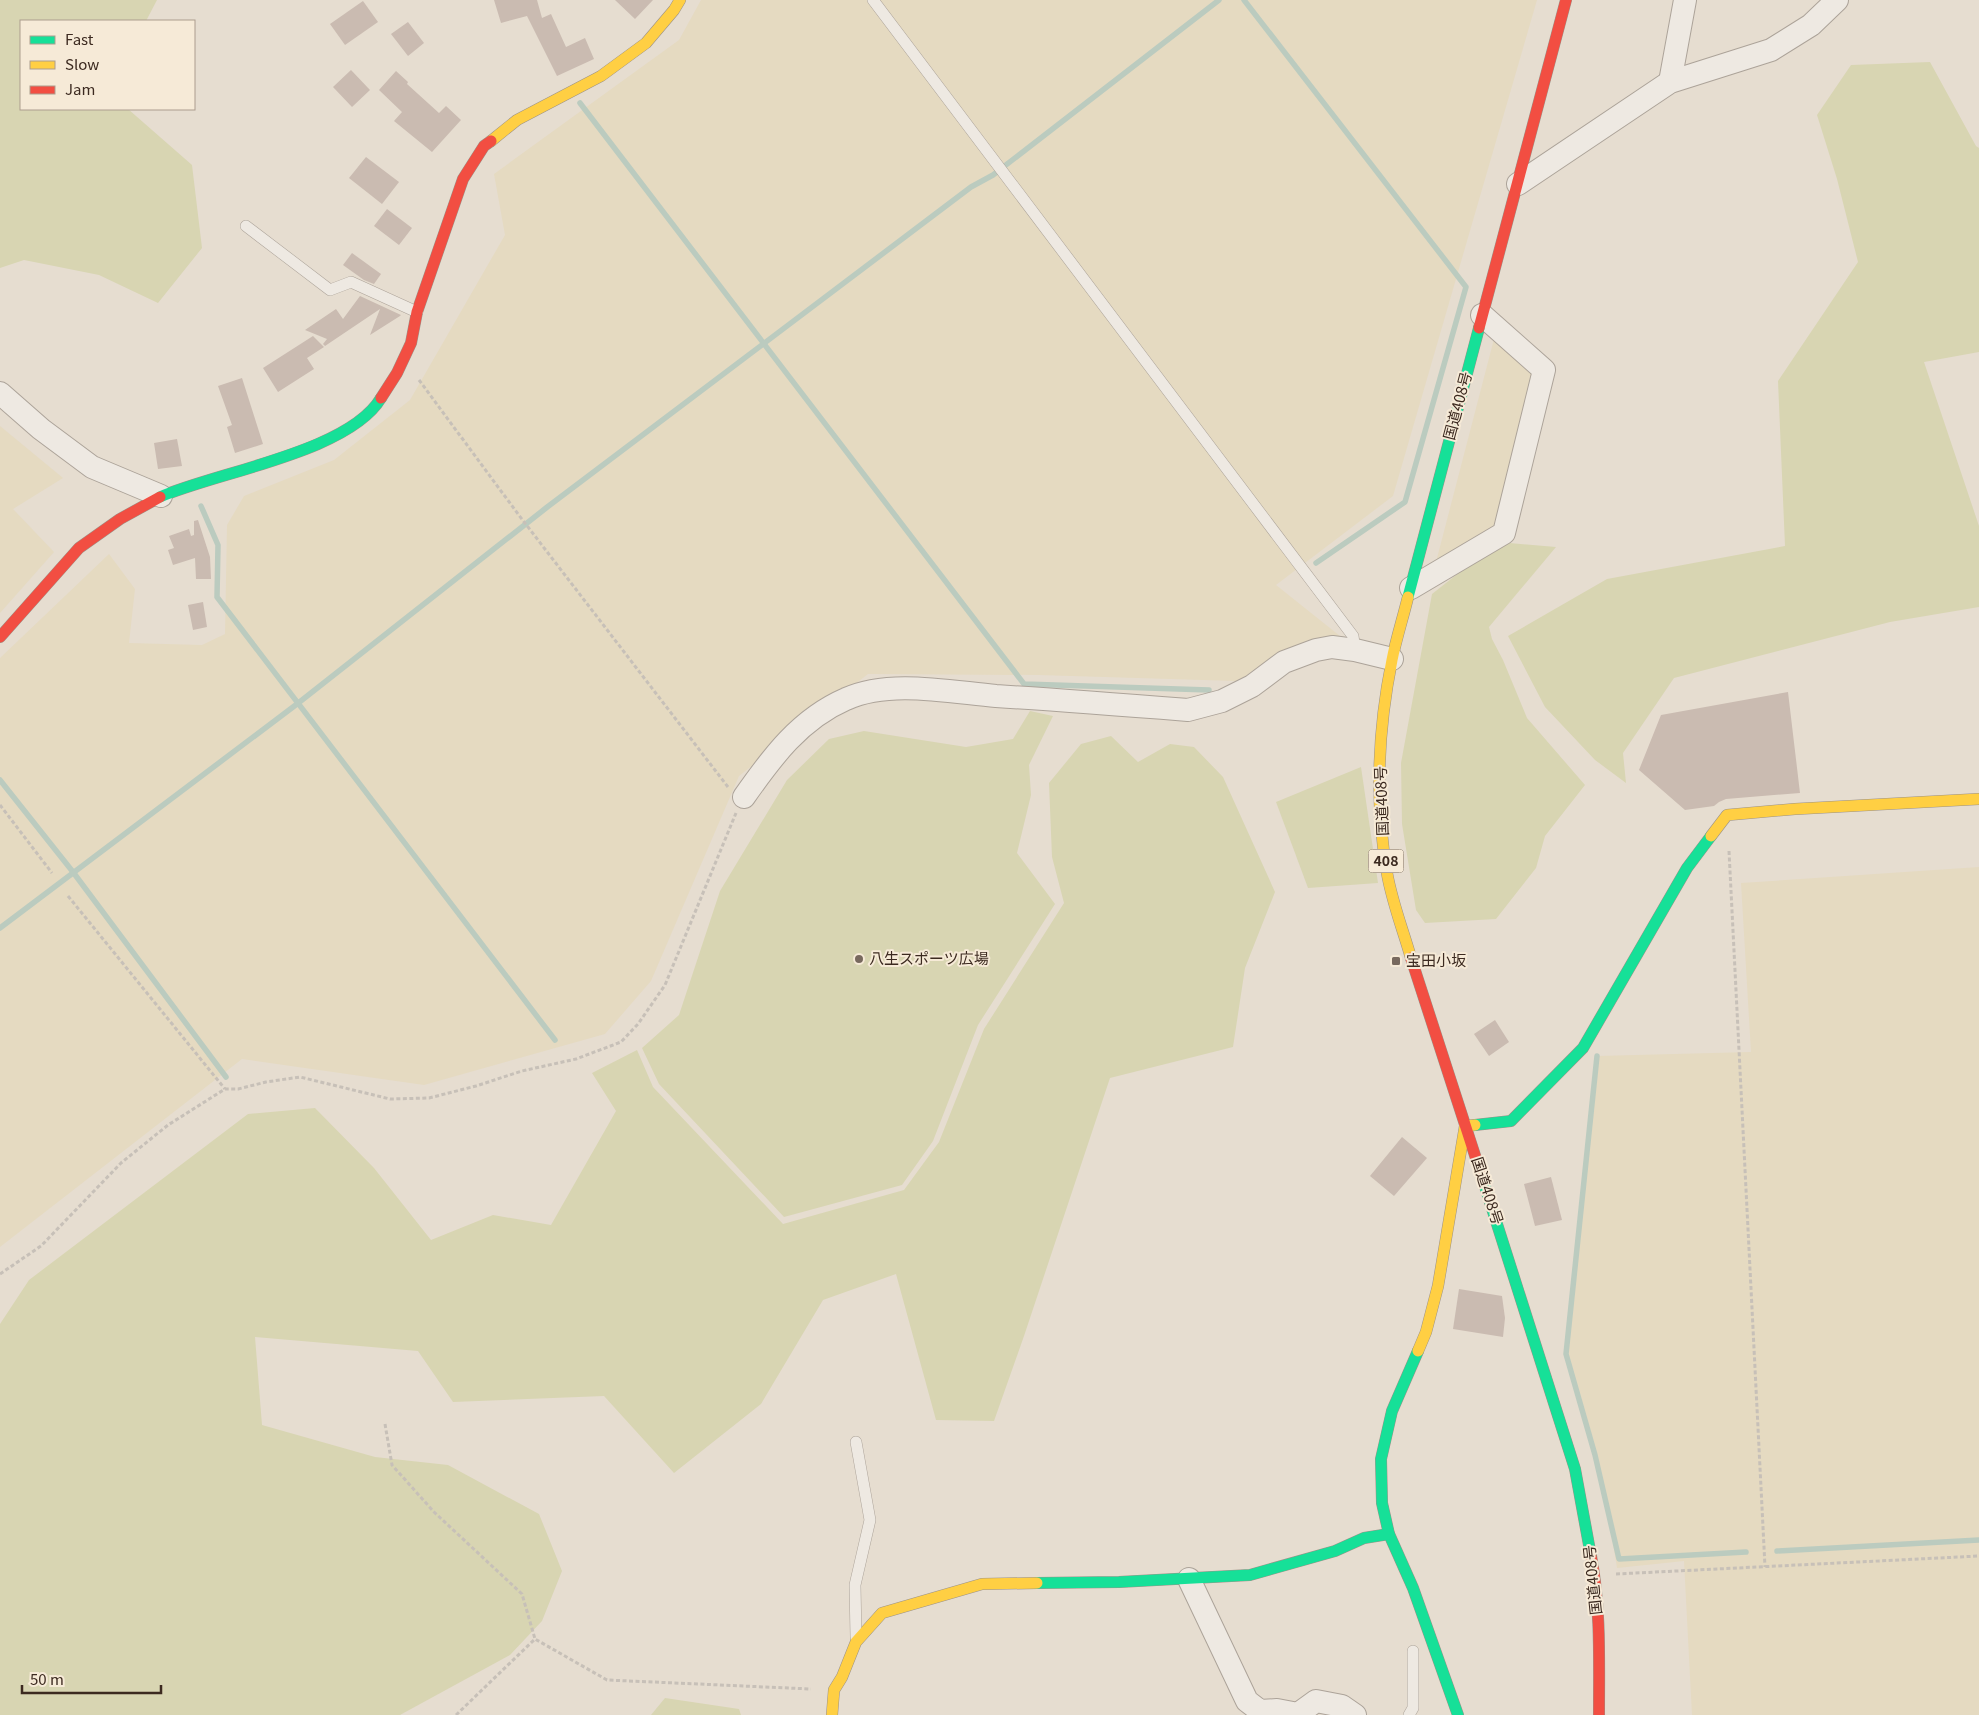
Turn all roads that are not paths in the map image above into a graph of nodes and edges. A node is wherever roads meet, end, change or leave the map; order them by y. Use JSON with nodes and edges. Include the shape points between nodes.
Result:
{"nodes":[{"id":1,"x":680,"y":0,"type":"edge"},
{"id":2,"x":873,"y":0,"type":"edge"},
{"id":3,"x":1566,"y":0,"type":"edge"},
{"id":4,"x":1685,"y":0,"type":"edge"},
{"id":5,"x":1837,"y":0,"type":"edge"},
{"id":6,"x":1670,"y":82,"type":"junction"},
{"id":7,"x":1518,"y":184,"type":"junction"},
{"id":8,"x":246,"y":226,"type":"dead end"},
{"id":9,"x":418,"y":312,"type":"junction"},
{"id":10,"x":1482,"y":315,"type":"junction"},
{"id":11,"x":0,"y":394,"type":"edge"},
{"id":12,"x":161,"y":496,"type":"junction"},
{"id":13,"x":1410,"y":588,"type":"junction"},
{"id":14,"x":0,"y":637,"type":"edge"},
{"id":15,"x":1355,"y":650,"type":"junction"},
{"id":16,"x":1392,"y":660,"type":"junction"},
{"id":17,"x":744,"y":797,"type":"road end"},
{"id":18,"x":1979,"y":799,"type":"edge"},
{"id":19,"x":1465,"y":1126,"type":"junction"},
{"id":20,"x":856,"y":1442,"type":"dead end"},
{"id":21,"x":1389,"y":1534,"type":"junction"},
{"id":22,"x":1190,"y":1578,"type":"junction"},
{"id":23,"x":856,"y":1642,"type":"junction"},
{"id":24,"x":1414,"y":1651,"type":"dead end"},
{"id":25,"x":1242,"y":1708,"type":"edge"},
{"id":26,"x":832,"y":1715,"type":"edge"},
{"id":27,"x":1355,"y":1715,"type":"edge"},
{"id":28,"x":1409,"y":1715,"type":"edge"},
{"id":29,"x":1458,"y":1715,"type":"edge"},
{"id":30,"x":1599,"y":1715,"type":"edge"}],
"edges":[{"from":1,"to":9,"type":"main road","via":[[646,43],[600,76],[517,120],[484,146],[463,179]]},
{"from":2,"to":15,"type":"lane","via":[[1353,636]]},
{"from":3,"to":7,"type":"main road","name":"国道408号","number":"408"},
{"from":4,"to":6,"type":"street"},
{"from":5,"to":6,"type":"street","via":[[1811,25],[1771,50]]},
{"from":6,"to":7,"type":"street"},
{"from":7,"to":10,"type":"main road","name":"国道408号","number":"408"},
{"from":8,"to":9,"type":"lane","via":[[330,290],[351,282]]},
{"from":9,"to":12,"type":"main road","via":[[411,343],[397,373],[378,404],[356,426],[317,445]]},
{"from":10,"to":13,"type":"main road","name":"国道408号","number":"408"},
{"from":10,"to":13,"type":"street","via":[[1544,370],[1504,533]]},
{"from":11,"to":12,"type":"street","via":[[92,467]]},
{"from":12,"to":14,"type":"main road","via":[[120,519],[79,548]]},
{"from":13,"to":16,"type":"main road","name":"国道408号","number":"408"},
{"from":15,"to":16,"type":"street"},
{"from":15,"to":17,"type":"street","via":[[1332,647],[1316,650],[1284,662],[1252,686],[1222,701],[1188,710],[915,689],[864,692],[815,715],[773,757]]},
{"from":16,"to":19,"type":"main road","name":"国道408号","number":"408","via":[[1382,720],[1380,776],[1387,874]]},
{"from":18,"to":19,"type":"main road","via":[[1727,815],[1688,868],[1583,1048],[1511,1120]]},
{"from":19,"to":21,"type":"main road","via":[[1438,1286],[1426,1332],[1392,1412],[1381,1459],[1382,1503]]},
{"from":19,"to":30,"type":"main road","name":"国道408号","number":"408","via":[[1570,1451],[1584,1510],[1596,1575]]},
{"from":20,"to":23,"type":"lane","via":[[870,1520],[855,1585]]},
{"from":21,"to":22,"type":"main road","via":[[1364,1538],[1335,1551],[1250,1575]]},
{"from":21,"to":29,"type":"main road","via":[[1413,1588]]},
{"from":22,"to":23,"type":"main road","via":[[982,1584],[882,1613]]},
{"from":22,"to":25,"type":"street"},
{"from":23,"to":26,"type":"main road","via":[[834,1690]]},
{"from":24,"to":28,"type":"lane","via":[[1413,1708]]},
{"from":25,"to":27,"type":"street","via":[[1298,1714],[1316,1701],[1342,1706]]}]}
